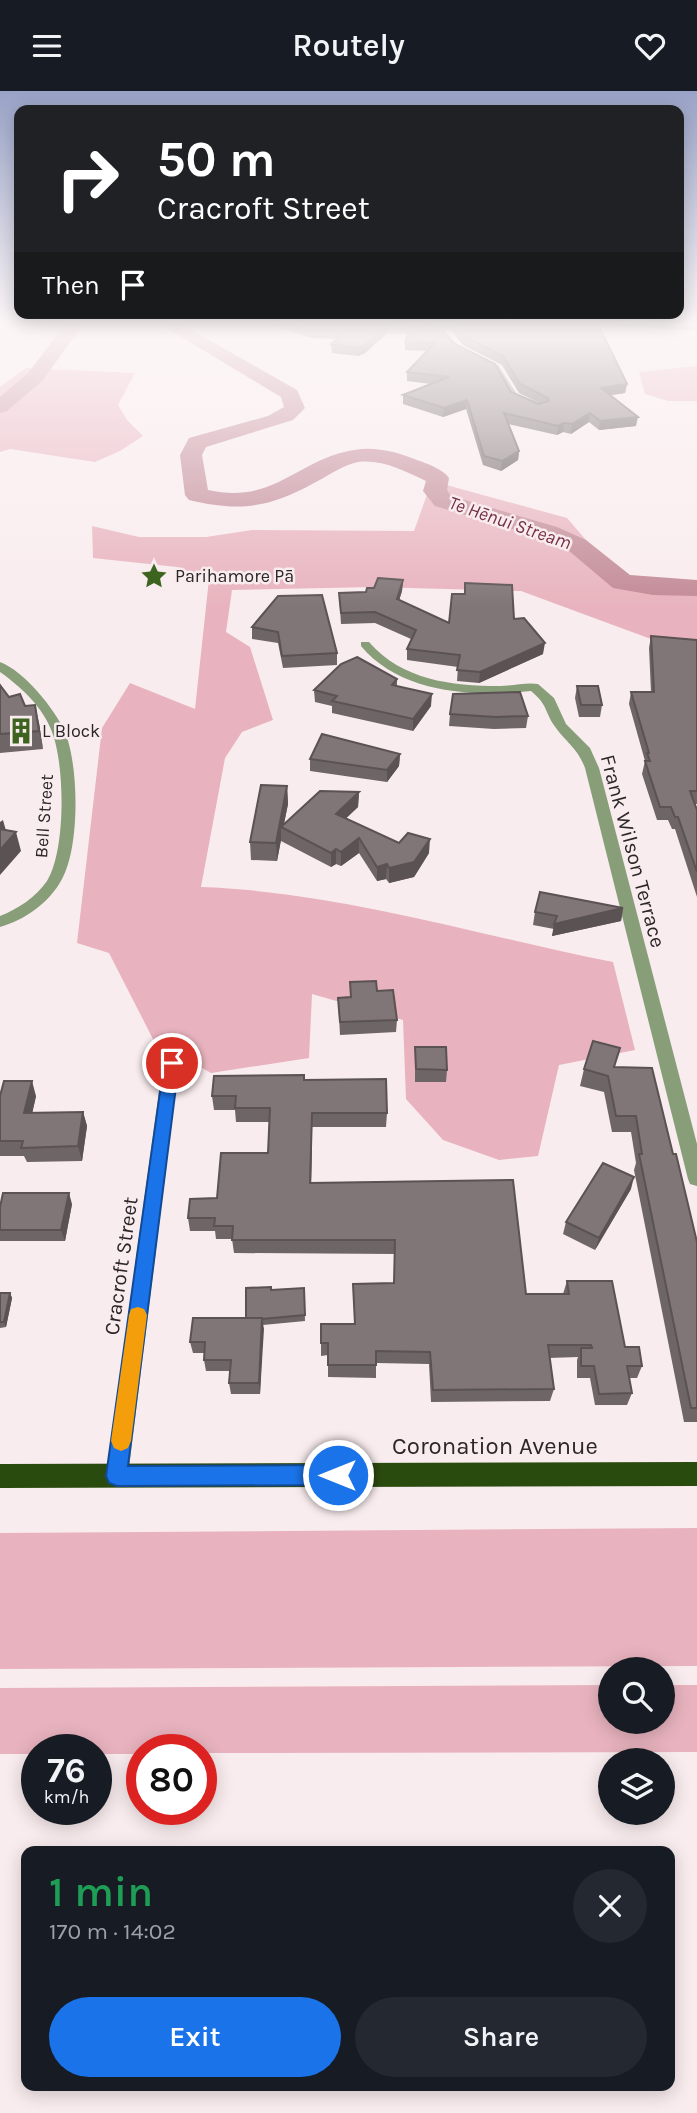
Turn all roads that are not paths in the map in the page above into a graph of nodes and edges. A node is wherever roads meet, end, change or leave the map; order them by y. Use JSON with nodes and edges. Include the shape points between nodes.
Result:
{"nodes":[{"id":1,"x":365,"y":644,"type":"dead end"},
{"id":2,"x":0,"y":666,"type":"edge"},
{"id":3,"x":0,"y":922,"type":"edge"},
{"id":4,"x":172,"y":1063,"type":"dead end"},
{"id":5,"x":697,"y":1179,"type":"edge"},
{"id":6,"x":697,"y":1474,"type":"edge"},
{"id":7,"x":0,"y":1476,"type":"edge"},
{"id":8,"x":117,"y":1476,"type":"junction"}],
"edges":[{"from":1,"to":5,"type":"street","name":"Frank Wilson Terrace","via":[[384,664],[422,680],[477,690],[534,687],[550,701],[561,725],[585,751]]},
{"from":2,"to":3,"type":"street","name":"Bell Street","via":[[43,705],[58,732],[67,757],[68,790],[56,877],[27,909]]},
{"from":4,"to":8,"type":"street","name":"Cracroft Street"},
{"from":6,"to":8,"type":"highway","name":"Coronation Avenue"},
{"from":7,"to":8,"type":"highway","name":"Coronation Avenue"}]}
